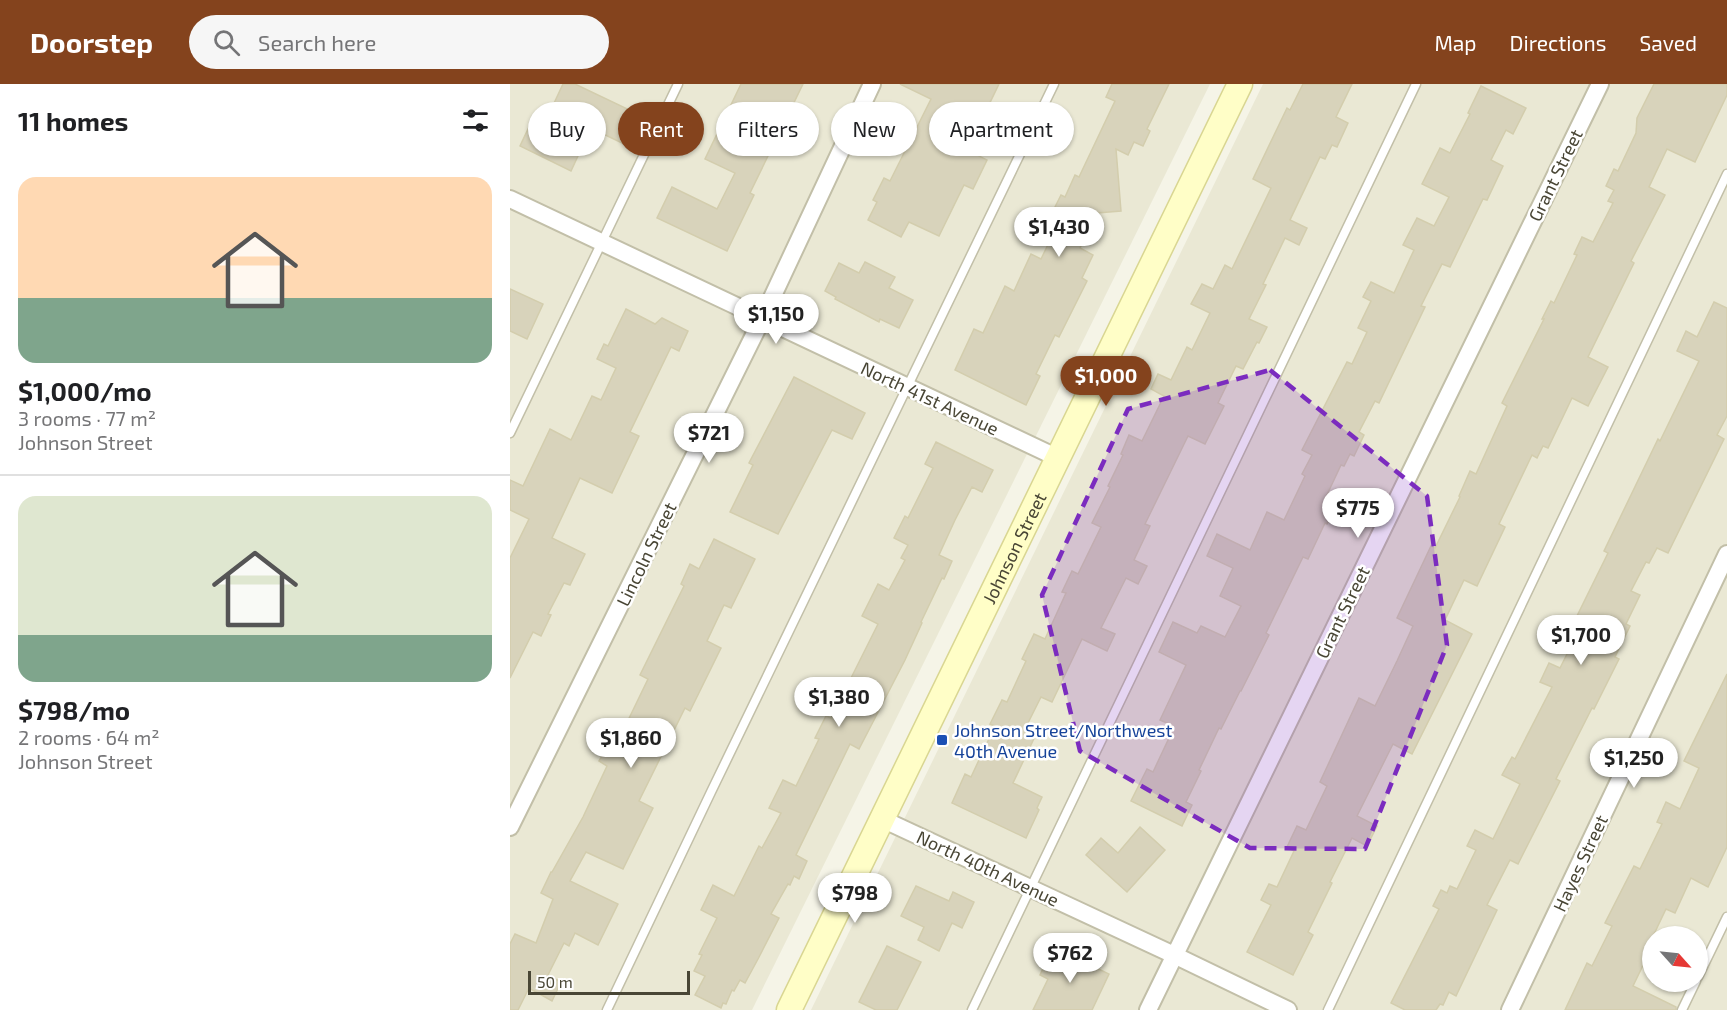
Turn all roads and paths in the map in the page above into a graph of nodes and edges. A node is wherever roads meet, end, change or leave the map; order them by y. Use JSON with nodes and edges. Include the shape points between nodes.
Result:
{"nodes":[{"id":1,"x":678,"y":84,"type":"edge"},
{"id":2,"x":872,"y":84,"type":"edge"},
{"id":3,"x":1054,"y":84,"type":"edge"},
{"id":4,"x":1240,"y":84,"type":"edge"},
{"id":5,"x":1416,"y":84,"type":"edge"},
{"id":6,"x":1599,"y":84,"type":"edge"},
{"id":7,"x":1727,"y":174,"type":"edge"},
{"id":8,"x":510,"y":199,"type":"edge"},
{"id":9,"x":602,"y":243,"type":"junction"},
{"id":10,"x":762,"y":319,"type":"junction"},
{"id":11,"x":907,"y":387,"type":"junction"},
{"id":12,"x":510,"y":433,"type":"edge"},
{"id":13,"x":1058,"y":458,"type":"junction"},
{"id":14,"x":1727,"y":554,"type":"edge"},
{"id":15,"x":882,"y":819,"type":"junction"},
{"id":16,"x":510,"y":827,"type":"edge"},
{"id":17,"x":1031,"y":888,"type":"junction"},
{"id":18,"x":1727,"y":917,"type":"edge"},
{"id":19,"x":1174,"y":955,"type":"junction"},
{"id":20,"x":1708,"y":956,"type":"edge"},
{"id":21,"x":1691,"y":992,"type":"edge"},
{"id":22,"x":608,"y":1010,"type":"edge"},
{"id":23,"x":789,"y":1010,"type":"edge"},
{"id":24,"x":972,"y":1010,"type":"edge"},
{"id":25,"x":1148,"y":1010,"type":"edge"},
{"id":26,"x":1287,"y":1010,"type":"edge"},
{"id":27,"x":1328,"y":1010,"type":"edge"},
{"id":28,"x":1510,"y":1010,"type":"edge"},
{"id":29,"x":1682,"y":1010,"type":"edge"}],
"edges":[{"from":1,"to":9,"type":"lane"},
{"from":2,"to":10,"type":"street","name":"Lincoln Street"},
{"from":3,"to":11,"type":"lane"},
{"from":4,"to":13,"type":"street","name":"Johnson Street"},
{"from":5,"to":17,"type":"lane"},
{"from":6,"to":19,"type":"street","name":"Grant Street"},
{"from":7,"to":27,"type":"lane"},
{"from":8,"to":9,"type":"street","name":"North 41st Avenue"},
{"from":9,"to":10,"type":"street","name":"North 41st Avenue"},
{"from":9,"to":12,"type":"lane"},
{"from":10,"to":11,"type":"street","name":"North 41st Avenue"},
{"from":10,"to":16,"type":"street","name":"Lincoln Street"},
{"from":11,"to":13,"type":"street","name":"North 41st Avenue"},
{"from":11,"to":22,"type":"lane"},
{"from":13,"to":15,"type":"street","name":"Johnson Street"},
{"from":14,"to":28,"type":"street","name":"Hayes Street"},
{"from":15,"to":17,"type":"street","name":"North 40th Avenue"},
{"from":15,"to":23,"type":"street","name":"Johnson Street"},
{"from":17,"to":19,"type":"street","name":"North 40th Avenue"},
{"from":17,"to":24,"type":"lane"},
{"from":18,"to":20,"type":"lane"},
{"from":19,"to":25,"type":"street","name":"Grant Street"},
{"from":19,"to":26,"type":"street","name":"North 40th Avenue"},
{"from":21,"to":29,"type":"lane"}]}
